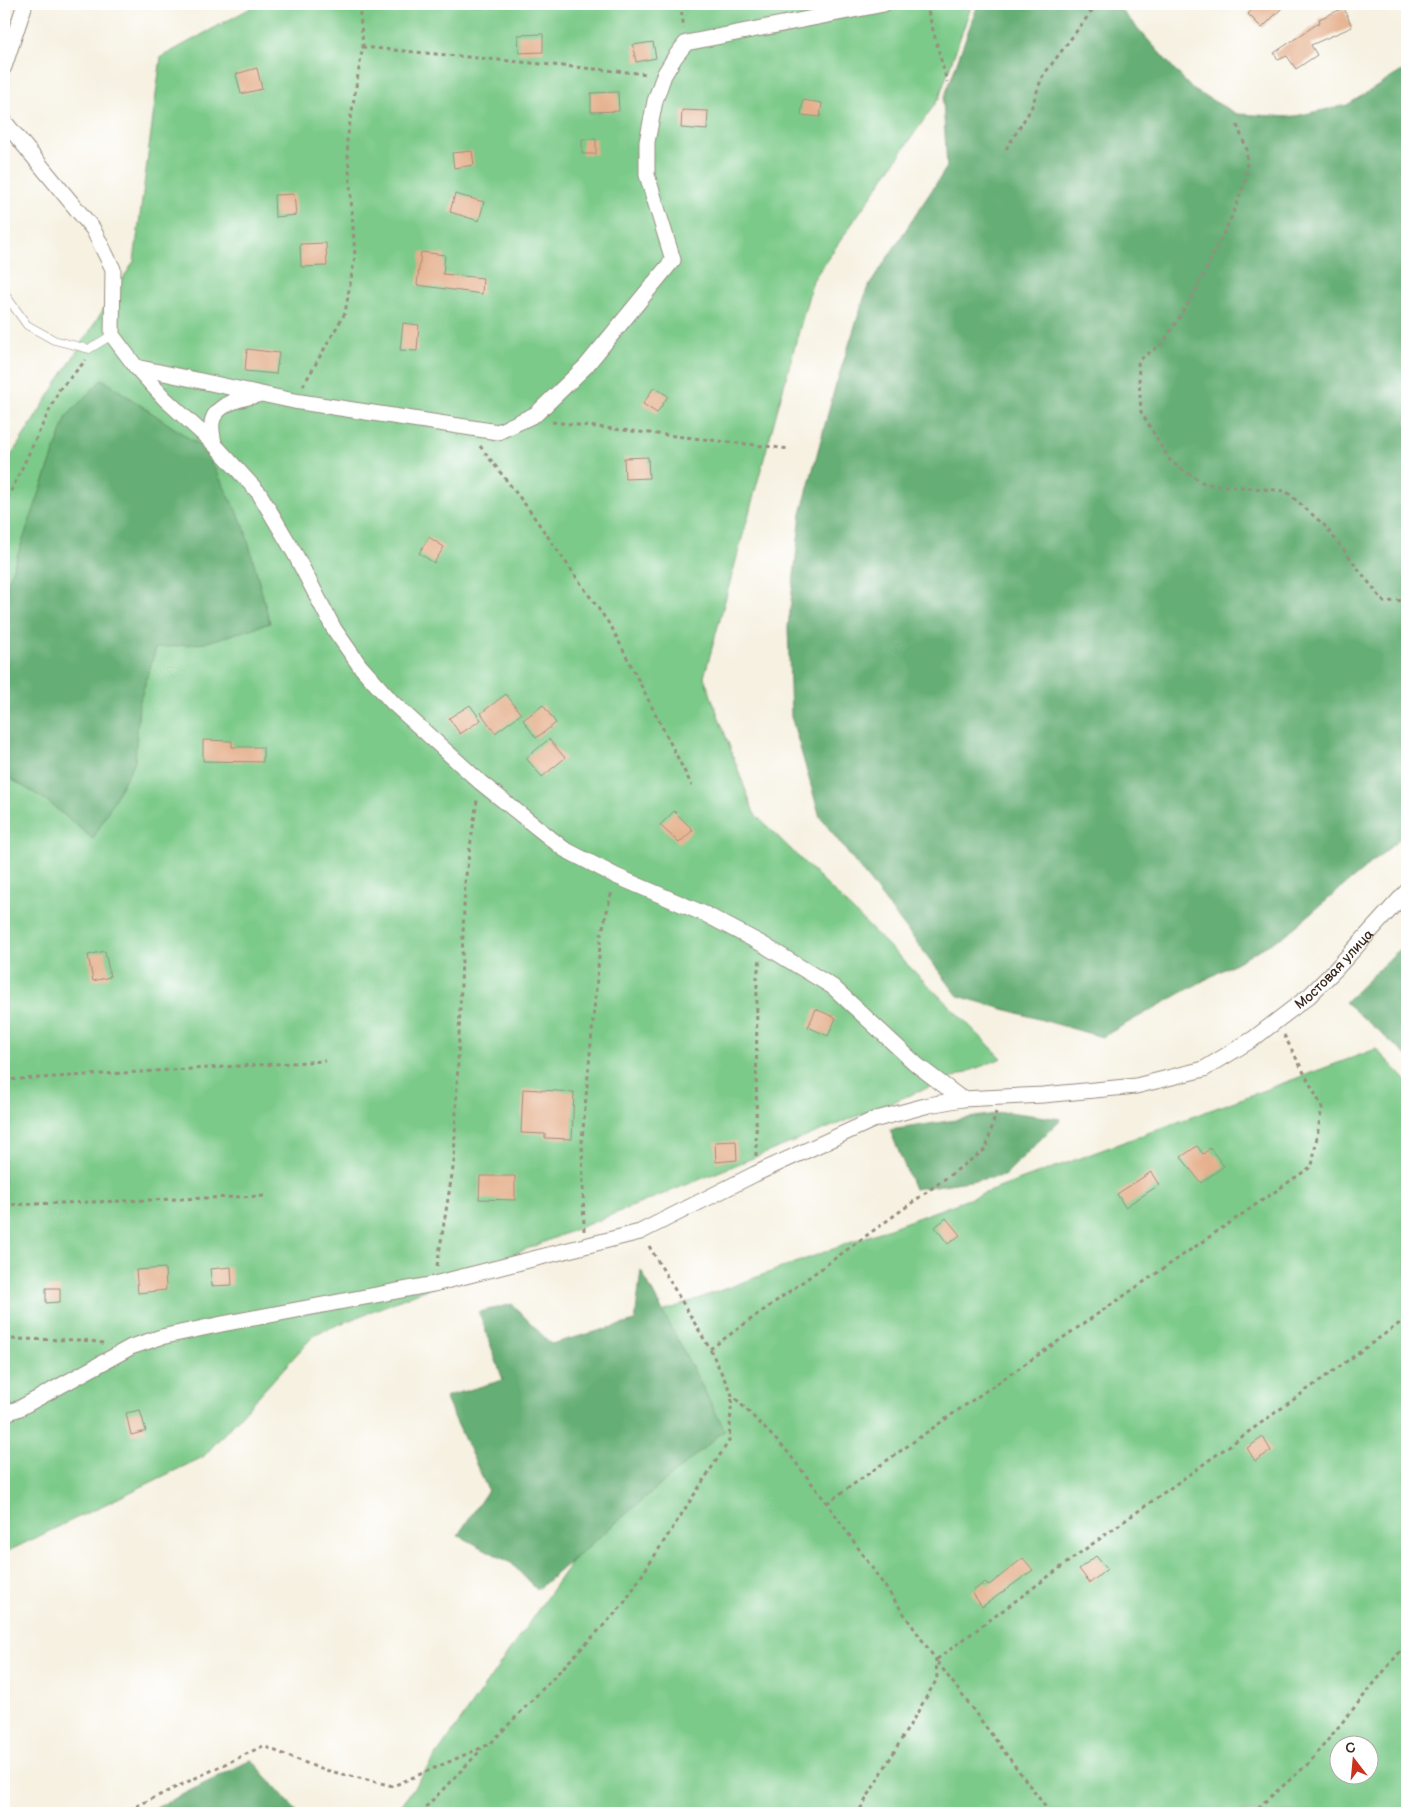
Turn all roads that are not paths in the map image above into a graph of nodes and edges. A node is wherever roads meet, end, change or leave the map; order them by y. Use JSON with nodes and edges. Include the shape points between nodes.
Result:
{"nodes":[{"id":1,"x":25,"y":4,"type":"edge"},
{"id":2,"x":884,"y":4,"type":"edge"},
{"id":3,"x":4,"y":67,"type":"edge"},
{"id":4,"x":4,"y":121,"type":"edge"},
{"id":5,"x":4,"y":293,"type":"edge"},
{"id":6,"x":112,"y":335,"type":"junction"},
{"id":7,"x":136,"y":367,"type":"junction"},
{"id":8,"x":262,"y":394,"type":"junction"},
{"id":9,"x":214,"y":444,"type":"junction"},
{"id":10,"x":1407,"y":891,"type":"edge"},
{"id":11,"x":962,"y":1100,"type":"junction"},
{"id":12,"x":4,"y":1414,"type":"edge"}],
"edges":[{"from":1,"to":3,"type":"street"},
{"from":2,"to":8,"type":"street","via":[[686,43],[674,57],[655,101],[647,142],[647,175],[673,260],[586,366],[536,414],[498,432]]},
{"from":4,"to":6,"type":"street","via":[[93,229],[113,269]]},
{"from":5,"to":6,"type":"lane","via":[[27,325],[54,340],[89,349]]},
{"from":6,"to":7,"type":"street"},
{"from":7,"to":8,"type":"street"},
{"from":7,"to":9,"type":"street"},
{"from":8,"to":9,"type":"street","via":[[232,401],[220,410],[212,422]]},
{"from":9,"to":11,"type":"street","via":[[259,493],[334,629],[360,666],[392,702],[480,782],[564,849],[616,876],[707,915],[833,988],[917,1065]]},
{"from":10,"to":11,"type":"street","name":"Мостовая улица","via":[[1309,996],[1253,1039],[1204,1069],[1136,1086]]},
{"from":11,"to":12,"type":"street","name":"Мостовая улица","via":[[873,1120],[640,1232],[434,1284],[162,1337],[131,1346]]}]}
